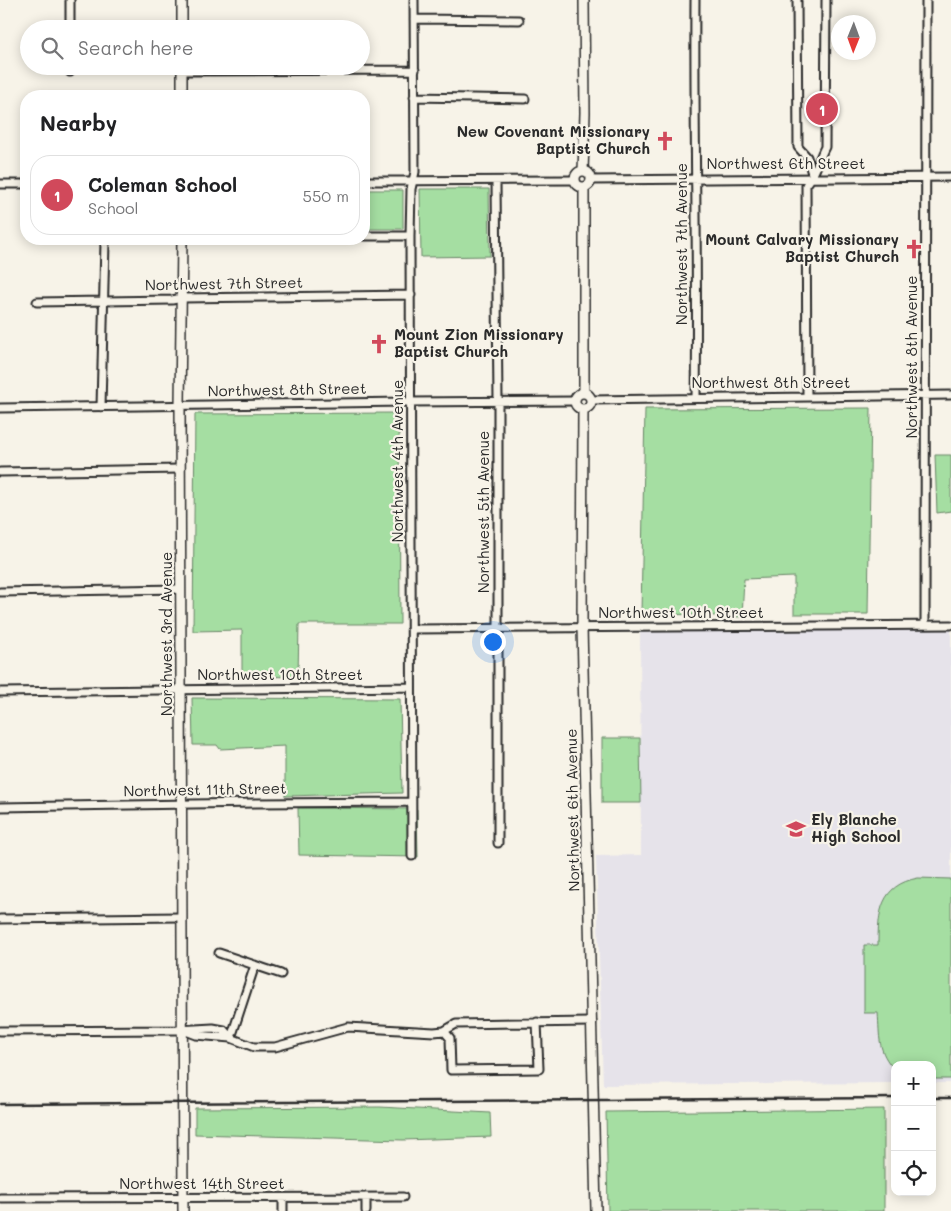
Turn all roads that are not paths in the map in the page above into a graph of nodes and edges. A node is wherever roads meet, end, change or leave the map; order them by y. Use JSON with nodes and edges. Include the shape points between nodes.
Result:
{"nodes":[{"id":1,"x":70,"y":0,"type":"edge"},
{"id":2,"x":182,"y":0,"type":"edge"},
{"id":3,"x":414,"y":0,"type":"edge"},
{"id":4,"x":584,"y":0,"type":"edge"},
{"id":5,"x":696,"y":0,"type":"edge"},
{"id":6,"x":798,"y":0,"type":"edge"},
{"id":7,"x":826,"y":0,"type":"edge"},
{"id":8,"x":926,"y":0,"type":"edge"},
{"id":9,"x":70,"y":20,"type":"edge"},
{"id":10,"x":182,"y":20,"type":"edge"},
{"id":11,"x":414,"y":20,"type":"junction"},
{"id":12,"x":519,"y":20,"type":"dead end"},
{"id":13,"x":370,"y":70,"type":"edge"},
{"id":14,"x":415,"y":70,"type":"junction"},
{"id":15,"x":182,"y":75,"type":"edge"},
{"id":16,"x":182,"y":90,"type":"edge"},
{"id":17,"x":414,"y":98,"type":"junction"},
{"id":18,"x":525,"y":99,"type":"dead end"},
{"id":19,"x":583,"y":171,"type":"junction"},
{"id":20,"x":813,"y":177,"type":"junction"},
{"id":21,"x":951,"y":177,"type":"edge"},
{"id":22,"x":697,"y":178,"type":"junction"},
{"id":23,"x":925,"y":178,"type":"junction"},
{"id":24,"x":575,"y":180,"type":"junction"},
{"id":25,"x":591,"y":180,"type":"junction"},
{"id":26,"x":370,"y":181,"type":"edge"},
{"id":27,"x":412,"y":181,"type":"junction"},
{"id":28,"x":496,"y":181,"type":"junction"},
{"id":29,"x":0,"y":184,"type":"edge"},
{"id":30,"x":20,"y":184,"type":"edge"},
{"id":31,"x":584,"y":188,"type":"junction"},
{"id":32,"x":370,"y":236,"type":"edge"},
{"id":33,"x":410,"y":236,"type":"junction"},
{"id":34,"x":105,"y":245,"type":"edge"},
{"id":35,"x":182,"y":245,"type":"edge"},
{"id":36,"x":411,"y":295,"type":"junction"},
{"id":37,"x":182,"y":298,"type":"junction"},
{"id":38,"x":105,"y":300,"type":"junction"},
{"id":39,"x":37,"y":302,"type":"dead end"},
{"id":40,"x":584,"y":393,"type":"junction"},
{"id":41,"x":951,"y":395,"type":"edge"},
{"id":42,"x":926,"y":396,"type":"junction"},
{"id":43,"x":696,"y":397,"type":"junction"},
{"id":44,"x":807,"y":397,"type":"junction"},
{"id":45,"x":591,"y":400,"type":"junction"},
{"id":46,"x":575,"y":401,"type":"junction"},
{"id":47,"x":412,"y":402,"type":"junction"},
{"id":48,"x":498,"y":402,"type":"junction"},
{"id":49,"x":180,"y":406,"type":"junction"},
{"id":50,"x":101,"y":407,"type":"junction"},
{"id":51,"x":0,"y":408,"type":"edge"},
{"id":52,"x":584,"y":409,"type":"junction"},
{"id":53,"x":180,"y":469,"type":"junction"},
{"id":54,"x":0,"y":472,"type":"edge"},
{"id":55,"x":180,"y":589,"type":"junction"},
{"id":56,"x":0,"y":592,"type":"edge"},
{"id":57,"x":925,"y":625,"type":"junction"},
{"id":58,"x":951,"y":625,"type":"edge"},
{"id":59,"x":582,"y":627,"type":"junction"},
{"id":60,"x":412,"y":629,"type":"junction"},
{"id":61,"x":498,"y":629,"type":"junction"},
{"id":62,"x":411,"y":687,"type":"junction"},
{"id":63,"x":180,"y":689,"type":"junction"},
{"id":64,"x":0,"y":692,"type":"edge"},
{"id":65,"x":411,"y":802,"type":"junction"},
{"id":66,"x":180,"y":803,"type":"junction"},
{"id":67,"x":0,"y":807,"type":"edge"},
{"id":68,"x":498,"y":843,"type":"dead end"},
{"id":69,"x":412,"y":856,"type":"dead end"},
{"id":70,"x":181,"y":917,"type":"junction"},
{"id":71,"x":0,"y":919,"type":"edge"},
{"id":72,"x":219,"y":953,"type":"dead end"},
{"id":73,"x":255,"y":965,"type":"junction"},
{"id":74,"x":281,"y":974,"type":"dead end"},
{"id":75,"x":537,"y":1022,"type":"junction"},
{"id":76,"x":592,"y":1022,"type":"junction"},
{"id":77,"x":183,"y":1029,"type":"junction"},
{"id":78,"x":0,"y":1031,"type":"edge"},
{"id":79,"x":444,"y":1031,"type":"junction"},
{"id":80,"x":231,"y":1038,"type":"junction"},
{"id":81,"x":366,"y":1197,"type":"junction"},
{"id":82,"x":403,"y":1197,"type":"dead end"},
{"id":83,"x":0,"y":1198,"type":"edge"},
{"id":84,"x":183,"y":1198,"type":"junction"},
{"id":85,"x":283,"y":1198,"type":"junction"},
{"id":86,"x":183,"y":1211,"type":"edge"},
{"id":87,"x":283,"y":1211,"type":"edge"},
{"id":88,"x":366,"y":1211,"type":"edge"},
{"id":89,"x":596,"y":1211,"type":"edge"}],
"edges":[{"from":1,"to":9,"type":"street"},
{"from":2,"to":10,"type":"street"},
{"from":3,"to":11,"type":"street","name":"Northwest 4th Avenue"},
{"from":4,"to":19,"type":"street"},
{"from":5,"to":22,"type":"street","name":"Northwest 7th Avenue","via":[[694,134]]},
{"from":6,"to":20,"type":"street","via":[[798,147],[807,157]]},
{"from":7,"to":20,"type":"street","via":[[825,147]]},
{"from":8,"to":23,"type":"street","name":"Northwest 8th Avenue"},
{"from":11,"to":12,"type":"street"},
{"from":11,"to":14,"type":"street","name":"Northwest 4th Avenue"},
{"from":13,"to":14,"type":"street"},
{"from":14,"to":17,"type":"street","name":"Northwest 4th Avenue"},
{"from":15,"to":16,"type":"street"},
{"from":17,"to":18,"type":"street"},
{"from":17,"to":27,"type":"street","name":"Northwest 4th Avenue","via":[[415,172]]},
{"from":19,"to":24,"type":"street"},
{"from":19,"to":25,"type":"street","via":[[590,175]]},
{"from":20,"to":22,"type":"street","name":"Northwest 6th Street"},
{"from":20,"to":23,"type":"street","name":"Northwest 6th Street"},
{"from":20,"to":44,"type":"street","via":[[806,185]]},
{"from":21,"to":23,"type":"street","name":"Northwest 6th Street"},
{"from":22,"to":25,"type":"street","name":"Northwest 6th Street"},
{"from":22,"to":43,"type":"street","name":"Northwest 7th Avenue"},
{"from":23,"to":42,"type":"street","name":"Northwest 8th Avenue"},
{"from":24,"to":28,"type":"street"},
{"from":24,"to":31,"type":"street"},
{"from":25,"to":31,"type":"street"},
{"from":26,"to":27,"type":"street"},
{"from":27,"to":28,"type":"street"},
{"from":27,"to":33,"type":"street","name":"Northwest 4th Avenue"},
{"from":28,"to":48,"type":"street","name":"Northwest 5th Avenue"},
{"from":29,"to":30,"type":"street"},
{"from":31,"to":40,"type":"street"},
{"from":32,"to":33,"type":"street"},
{"from":33,"to":36,"type":"street","name":"Northwest 4th Avenue"},
{"from":34,"to":38,"type":"street"},
{"from":35,"to":37,"type":"street","name":"Northwest 3rd Avenue"},
{"from":36,"to":37,"type":"street","name":"Northwest 7th Street"},
{"from":36,"to":47,"type":"street","name":"Northwest 4th Avenue"},
{"from":37,"to":38,"type":"street","name":"Northwest 7th Street"},
{"from":37,"to":49,"type":"street","name":"Northwest 3rd Avenue"},
{"from":38,"to":39,"type":"street","name":"Northwest 7th Street"},
{"from":38,"to":50,"type":"street"},
{"from":40,"to":45,"type":"street"},
{"from":40,"to":46,"type":"street"},
{"from":41,"to":42,"type":"street","name":"Northwest 8th Street"},
{"from":42,"to":44,"type":"street","name":"Northwest 8th Street"},
{"from":42,"to":57,"type":"street","name":"Northwest 8th Avenue"},
{"from":43,"to":44,"type":"street","name":"Northwest 8th Street"},
{"from":43,"to":45,"type":"street","name":"Northwest 8th Street"},
{"from":45,"to":52,"type":"street"},
{"from":46,"to":48,"type":"street","name":"Northwest 8th Street"},
{"from":46,"to":52,"type":"street"},
{"from":47,"to":48,"type":"street","name":"Northwest 8th Street"},
{"from":47,"to":49,"type":"street","name":"Northwest 8th Street"},
{"from":47,"to":60,"type":"street","name":"Northwest 4th Avenue"},
{"from":48,"to":61,"type":"street","name":"Northwest 5th Avenue"},
{"from":49,"to":50,"type":"street","name":"Northwest 8th Street"},
{"from":49,"to":53,"type":"street","name":"Northwest 3rd Avenue"},
{"from":50,"to":51,"type":"street","name":"Northwest 8th Street"},
{"from":52,"to":59,"type":"street","name":"Northwest 6th Avenue"},
{"from":53,"to":54,"type":"street"},
{"from":53,"to":55,"type":"street","name":"Northwest 3rd Avenue"},
{"from":55,"to":56,"type":"street"},
{"from":55,"to":63,"type":"street","name":"Northwest 3rd Avenue"},
{"from":57,"to":58,"type":"street","name":"Northwest 10th Street"},
{"from":57,"to":59,"type":"street","name":"Northwest 10th Street"},
{"from":59,"to":61,"type":"street","name":"Northwest 10th Street"},
{"from":59,"to":76,"type":"street","name":"Northwest 6th Avenue"},
{"from":60,"to":61,"type":"street","name":"Northwest 10th Street"},
{"from":60,"to":62,"type":"street","name":"Northwest 4th Avenue"},
{"from":61,"to":68,"type":"street","name":"Northwest 5th Avenue"},
{"from":62,"to":63,"type":"street","name":"Northwest 10th Street"},
{"from":62,"to":65,"type":"street","name":"Northwest 4th Avenue"},
{"from":63,"to":64,"type":"street","name":"Northwest 10th Street"},
{"from":63,"to":66,"type":"street","name":"Northwest 3rd Avenue"},
{"from":65,"to":66,"type":"street","name":"Northwest 11th Street"},
{"from":65,"to":69,"type":"street","name":"Northwest 4th Avenue"},
{"from":66,"to":67,"type":"street","name":"Northwest 11th Street"},
{"from":66,"to":70,"type":"street","name":"Northwest 3rd Avenue"},
{"from":70,"to":71,"type":"street"},
{"from":70,"to":77,"type":"street","name":"Northwest 3rd Avenue"},
{"from":72,"to":73,"type":"street"},
{"from":73,"to":74,"type":"street"},
{"from":73,"to":80,"type":"street"},
{"from":75,"to":76,"type":"street"},
{"from":75,"to":79,"type":"street","via":[[456,1024]]},
{"from":75,"to":79,"type":"street","via":[[538,1069],[451,1070],[450,1038]]},
{"from":76,"to":89,"type":"street","name":"Northwest 6th Avenue"},
{"from":77,"to":78,"type":"street"},
{"from":77,"to":80,"type":"street","via":[[224,1030]]},
{"from":77,"to":84,"type":"street","name":"Northwest 3rd Avenue"},
{"from":79,"to":80,"type":"street","via":[[348,1027],[262,1048]]},
{"from":81,"to":82,"type":"street","name":"Northwest 14th Street"},
{"from":81,"to":85,"type":"street","name":"Northwest 14th Street"},
{"from":81,"to":88,"type":"street"},
{"from":83,"to":84,"type":"street","name":"Northwest 14th Street"},
{"from":84,"to":85,"type":"street","name":"Northwest 14th Street"},
{"from":84,"to":86,"type":"street","name":"Northwest 3rd Avenue"},
{"from":85,"to":87,"type":"street"}]}
